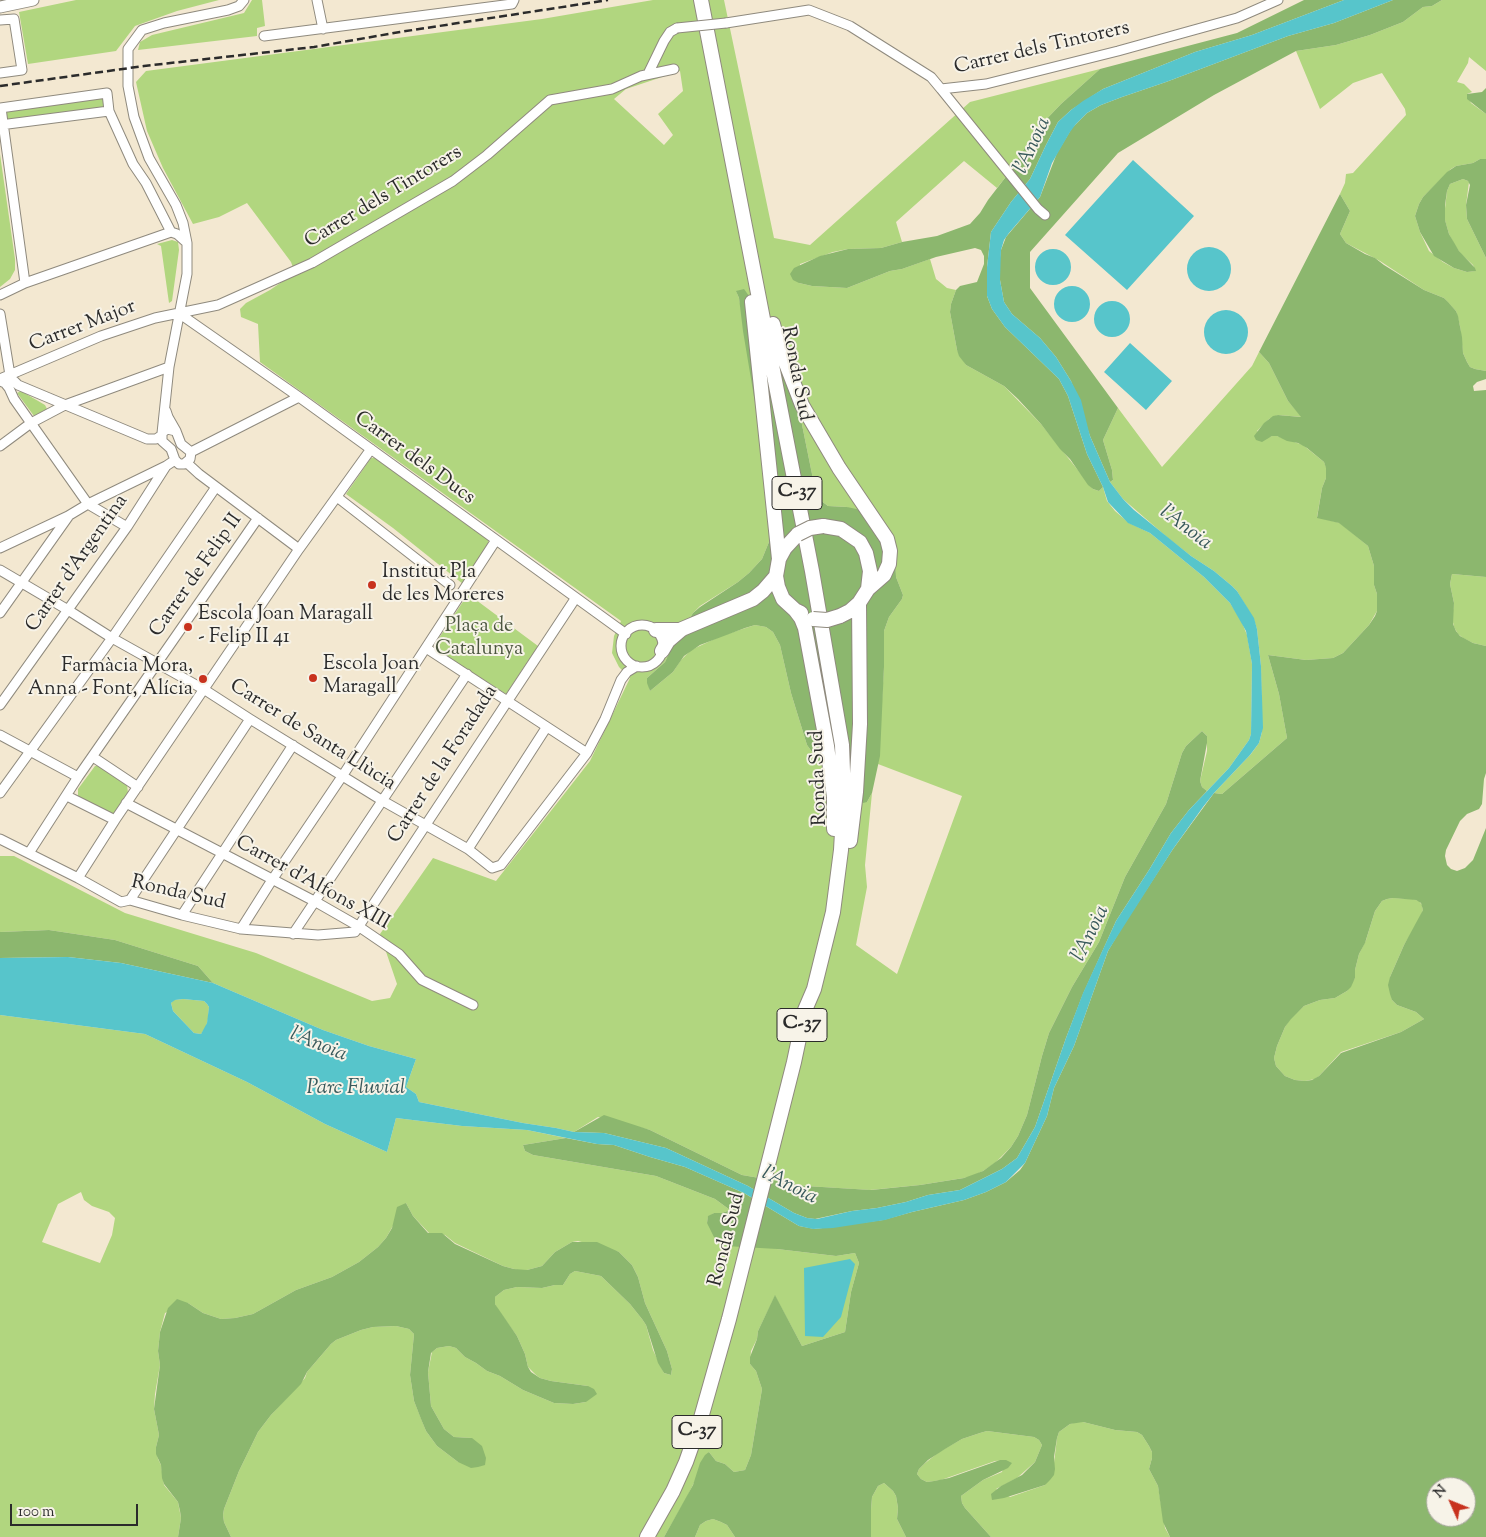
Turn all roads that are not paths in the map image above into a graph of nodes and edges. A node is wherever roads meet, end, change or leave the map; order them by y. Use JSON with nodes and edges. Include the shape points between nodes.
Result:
{"nodes":[{"id":1,"x":33,"y":0,"type":"edge"},
{"id":2,"x":244,"y":0,"type":"edge"},
{"id":3,"x":317,"y":0,"type":"edge"},
{"id":4,"x":472,"y":0,"type":"edge"},
{"id":5,"x":514,"y":0,"type":"edge"},
{"id":6,"x":701,"y":0,"type":"edge"},
{"id":7,"x":1278,"y":0,"type":"edge"},
{"id":8,"x":0,"y":7,"type":"edge"},
{"id":9,"x":481,"y":8,"type":"junction"},
{"id":10,"x":0,"y":20,"type":"edge"},
{"id":11,"x":323,"y":28,"type":"junction"},
{"id":12,"x":264,"y":36,"type":"dead end"},
{"id":13,"x":674,"y":68,"type":"dead end"},
{"id":14,"x":0,"y":73,"type":"edge"},
{"id":15,"x":648,"y":74,"type":"junction"},
{"id":16,"x":941,"y":89,"type":"junction"},
{"id":17,"x":0,"y":108,"type":"edge"},
{"id":18,"x":109,"y":111,"type":"junction"},
{"id":19,"x":1,"y":125,"type":"edge"},
{"id":20,"x":1041,"y":212,"type":"dead end"},
{"id":21,"x":180,"y":215,"type":"junction"},
{"id":22,"x":171,"y":232,"type":"junction"},
{"id":23,"x":187,"y":243,"type":"junction"},
{"id":24,"x":751,"y":254,"type":"junction"},
{"id":25,"x":25,"y":283,"type":"junction"},
{"id":26,"x":0,"y":295,"type":"edge"},
{"id":27,"x":0,"y":314,"type":"edge"},
{"id":28,"x":180,"y":314,"type":"junction"},
{"id":29,"x":169,"y":367,"type":"junction"},
{"id":30,"x":4,"y":377,"type":"edge"},
{"id":31,"x":18,"y":385,"type":"junction"},
{"id":32,"x":299,"y":397,"type":"junction"},
{"id":33,"x":14,"y":399,"type":"junction"},
{"id":34,"x":65,"y":405,"type":"junction"},
{"id":35,"x":165,"y":408,"type":"junction"},
{"id":36,"x":31,"y":423,"type":"junction"},
{"id":37,"x":176,"y":431,"type":"junction"},
{"id":38,"x":162,"y":434,"type":"junction"},
{"id":39,"x":0,"y":446,"type":"edge"},
{"id":40,"x":371,"y":449,"type":"junction"},
{"id":41,"x":190,"y":452,"type":"junction"},
{"id":42,"x":175,"y":460,"type":"junction"},
{"id":43,"x":187,"y":462,"type":"junction"},
{"id":44,"x":166,"y":466,"type":"junction"},
{"id":45,"x":216,"y":487,"type":"junction"},
{"id":46,"x":337,"y":497,"type":"junction"},
{"id":47,"x":88,"y":504,"type":"junction"},
{"id":48,"x":68,"y":516,"type":"junction"},
{"id":49,"x":258,"y":518,"type":"junction"},
{"id":50,"x":127,"y":527,"type":"junction"},
{"id":51,"x":496,"y":540,"type":"junction"},
{"id":52,"x":0,"y":548,"type":"edge"},
{"id":53,"x":299,"y":549,"type":"junction"},
{"id":54,"x":779,"y":559,"type":"junction"},
{"id":55,"x":0,"y":570,"type":"edge"},
{"id":56,"x":776,"y":576,"type":"junction"},
{"id":57,"x":22,"y":582,"type":"junction"},
{"id":58,"x":450,"y":585,"type":"dead end"},
{"id":59,"x":868,"y":589,"type":"junction"},
{"id":60,"x":575,"y":599,"type":"junction"},
{"id":61,"x":753,"y":599,"type":"junction"},
{"id":62,"x":784,"y":599,"type":"junction"},
{"id":63,"x":860,"y":603,"type":"junction"},
{"id":64,"x":68,"y":610,"type":"junction"},
{"id":65,"x":795,"y":610,"type":"junction"},
{"id":66,"x":0,"y":613,"type":"edge"},
{"id":67,"x":682,"y":629,"type":"junction"},
{"id":68,"x":656,"y":630,"type":"junction"},
{"id":69,"x":626,"y":634,"type":"junction"},
{"id":70,"x":112,"y":638,"type":"junction"},
{"id":71,"x":426,"y":648,"type":"junction"},
{"id":72,"x":662,"y":651,"type":"junction"},
{"id":73,"x":157,"y":664,"type":"junction"},
{"id":74,"x":637,"y":666,"type":"junction"},
{"id":75,"x":467,"y":674,"type":"junction"},
{"id":76,"x":205,"y":690,"type":"junction"},
{"id":77,"x":508,"y":700,"type":"junction"},
{"id":78,"x":0,"y":704,"type":"edge"},
{"id":79,"x":250,"y":719,"type":"junction"},
{"id":80,"x":546,"y":728,"type":"junction"},
{"id":81,"x":0,"y":735,"type":"edge"},
{"id":82,"x":293,"y":745,"type":"junction"},
{"id":83,"x":30,"y":751,"type":"junction"},
{"id":84,"x":587,"y":753,"type":"junction"},
{"id":85,"x":93,"y":757,"type":"junction"},
{"id":86,"x":343,"y":775,"type":"junction"},
{"id":87,"x":78,"y":777,"type":"junction"},
{"id":88,"x":138,"y":787,"type":"junction"},
{"id":89,"x":0,"y":793,"type":"edge"},
{"id":90,"x":67,"y":796,"type":"junction"},
{"id":91,"x":384,"y":801,"type":"junction"},
{"id":92,"x":126,"y":803,"type":"junction"},
{"id":93,"x":115,"y":820,"type":"junction"},
{"id":94,"x":425,"y":826,"type":"junction"},
{"id":95,"x":176,"y":828,"type":"junction"},
{"id":96,"x":0,"y":839,"type":"edge"},
{"id":97,"x":468,"y":849,"type":"junction"},
{"id":98,"x":29,"y":853,"type":"junction"},
{"id":99,"x":223,"y":854,"type":"junction"},
{"id":100,"x":78,"y":878,"type":"junction"},
{"id":101,"x":272,"y":880,"type":"junction"},
{"id":102,"x":130,"y":900,"type":"junction"},
{"id":103,"x":316,"y":902,"type":"junction"},
{"id":104,"x":182,"y":915,"type":"junction"},
{"id":105,"x":358,"y":926,"type":"junction"},
{"id":106,"x":241,"y":929,"type":"junction"},
{"id":107,"x":294,"y":934,"type":"junction"},
{"id":108,"x":814,"y":989,"type":"junction"},
{"id":109,"x":474,"y":1005,"type":"dead end"},
{"id":110,"x":647,"y":1537,"type":"edge"}],
"edges":[{"from":1,"to":8,"type":"street"},
{"from":2,"to":21,"type":"street","via":[[240,6],[228,10],[142,30],[128,49],[128,86],[134,117],[149,158]]},
{"from":3,"to":11,"type":"street"},
{"from":4,"to":9,"type":"street"},
{"from":5,"to":9,"type":"street","via":[[512,4]]},
{"from":6,"to":24,"type":"highway","name":"Ronda Sud","number":"C-37"},
{"from":7,"to":16,"type":"street","name":"Carrer dels Tintorers","via":[[1237,18],[1118,51],[986,84]]},
{"from":9,"to":11,"type":"street"},
{"from":10,"to":14,"type":"street","via":[[14,19],[22,70]]},
{"from":11,"to":12,"type":"street"},
{"from":13,"to":15,"type":"street","name":"Carrer dels Tintorers"},
{"from":15,"to":16,"type":"street","name":"Carrer dels Tintorers","bridge":true,"via":[[664,41],[670,32],[678,28],[809,10],[850,26],[931,78]]},
{"from":15,"to":28,"type":"street","name":"Carrer dels Tintorers","via":[[612,89],[550,100],[487,155],[445,186],[312,263],[218,305]]},
{"from":16,"to":20,"type":"street"},
{"from":17,"to":18,"type":"street","via":[[106,93]]},
{"from":17,"to":19,"type":"street"},
{"from":18,"to":19,"type":"street"},
{"from":18,"to":22,"type":"street","via":[[133,164]]},
{"from":19,"to":25,"type":"street"},
{"from":21,"to":22,"type":"street"},
{"from":21,"to":23,"type":"street"},
{"from":22,"to":23,"type":"street"},
{"from":22,"to":25,"type":"street"},
{"from":23,"to":28,"type":"street","via":[[187,274]]},
{"from":24,"to":54,"type":"highway","via":[[750,286]]},
{"from":24,"to":59,"type":"highway","via":[[762,275],[778,343],[802,405],[887,539],[889,564],[884,575]]},
{"from":24,"to":108,"type":"highway","name":"Ronda Sud","number":"C-37","via":[[842,744],[841,850],[833,912]]},
{"from":25,"to":26,"type":"street"},
{"from":27,"to":30,"type":"street"},
{"from":28,"to":29,"type":"street"},
{"from":28,"to":30,"type":"street","name":"Carrer Major","via":[[155,318],[101,336]]},
{"from":28,"to":32,"type":"street","name":"Carrer dels Ducs"},
{"from":29,"to":34,"type":"street"},
{"from":29,"to":35,"type":"street"},
{"from":30,"to":31,"type":"street"},
{"from":30,"to":33,"type":"street"},
{"from":31,"to":33,"type":"street","via":[[14,389]]},
{"from":31,"to":34,"type":"street"},
{"from":32,"to":40,"type":"street","name":"Carrer dels Ducs"},
{"from":32,"to":41,"type":"street"},
{"from":33,"to":36,"type":"street"},
{"from":34,"to":36,"type":"street"},
{"from":34,"to":38,"type":"street","via":[[147,439],[156,440]]},
{"from":35,"to":37,"type":"street"},
{"from":35,"to":38,"type":"street"},
{"from":36,"to":39,"type":"street"},
{"from":36,"to":47,"type":"street"},
{"from":37,"to":38,"type":"street","via":[[168,429]]},
{"from":37,"to":41,"type":"street","via":[[181,444]]},
{"from":38,"to":42,"type":"street","via":[[162,441],[171,449]]},
{"from":40,"to":46,"type":"street"},
{"from":40,"to":51,"type":"street","name":"Carrer dels Ducs"},
{"from":41,"to":43,"type":"street"},
{"from":42,"to":43,"type":"street","via":[[179,464]]},
{"from":42,"to":44,"type":"street"},
{"from":43,"to":45,"type":"street"},
{"from":44,"to":47,"type":"street"},
{"from":44,"to":50,"type":"street","name":"Carrer d'Argentina"},
{"from":45,"to":49,"type":"street"},
{"from":45,"to":70,"type":"street"},
{"from":46,"to":53,"type":"street"},
{"from":46,"to":58,"type":"street"},
{"from":47,"to":48,"type":"street"},
{"from":47,"to":50,"type":"street"},
{"from":48,"to":52,"type":"street"},
{"from":48,"to":57,"type":"street"},
{"from":49,"to":53,"type":"street"},
{"from":49,"to":73,"type":"street","name":"Carrer de Felip II"},
{"from":50,"to":64,"type":"street","name":"Carrer d'Argentina"},
{"from":51,"to":60,"type":"street","name":"Carrer dels Ducs"},
{"from":51,"to":71,"type":"street"},
{"from":53,"to":76,"type":"street"},
{"from":54,"to":56,"type":"highway"},
{"from":54,"to":59,"type":"highway","bridge":true,"via":[[784,548],[798,534],[810,528],[823,526],[841,530],[860,542],[866,553],[870,571]]},
{"from":55,"to":57,"type":"street","name":"Carrer de Santa Llùcia"},
{"from":56,"to":61,"type":"highway"},
{"from":56,"to":62,"type":"highway"},
{"from":57,"to":64,"type":"street","name":"Carrer de Santa Llùcia"},
{"from":57,"to":66,"type":"street"},
{"from":59,"to":63,"type":"highway"},
{"from":60,"to":69,"type":"street","name":"Carrer dels Ducs"},
{"from":60,"to":77,"type":"street","name":"Carrer de la Foradada"},
{"from":61,"to":62,"type":"highway","via":[[765,596]]},
{"from":61,"to":67,"type":"highway"},
{"from":62,"to":65,"type":"highway"},
{"from":63,"to":65,"type":"highway","bridge":true,"via":[[850,611],[827,620],[813,619]]},
{"from":63,"to":108,"type":"highway","via":[[860,724],[849,853],[836,931]]},
{"from":64,"to":70,"type":"street","name":"Carrer de Santa Llùcia"},
{"from":64,"to":78,"type":"street","name":"Carrer d'Argentina"},
{"from":65,"to":108,"type":"highway","via":[[805,628],[834,796],[834,850]]},
{"from":67,"to":68,"type":"highway"},
{"from":67,"to":72,"type":"highway","via":[[668,640]]},
{"from":68,"to":69,"type":"street","via":[[644,625],[630,629]]},
{"from":68,"to":72,"type":"street","via":[[662,640]]},
{"from":69,"to":74,"type":"street","via":[[622,640],[623,653]]},
{"from":70,"to":73,"type":"street","name":"Carrer de Santa Llùcia"},
{"from":70,"to":83,"type":"street"},
{"from":71,"to":75,"type":"street"},
{"from":71,"to":86,"type":"street"},
{"from":72,"to":74,"type":"street","via":[[656,662]]},
{"from":73,"to":76,"type":"street","name":"Carrer de Santa Llùcia"},
{"from":73,"to":85,"type":"street","name":"Carrer de Felip II"},
{"from":74,"to":84,"type":"street","via":[[621,680]]},
{"from":75,"to":77,"type":"street"},
{"from":75,"to":91,"type":"street"},
{"from":76,"to":79,"type":"street","name":"Carrer de Santa Llùcia"},
{"from":76,"to":88,"type":"street"},
{"from":77,"to":80,"type":"street"},
{"from":77,"to":94,"type":"street","name":"Carrer de la Foradada"},
{"from":79,"to":82,"type":"street","name":"Carrer de Santa Llùcia"},
{"from":79,"to":95,"type":"street"},
{"from":80,"to":84,"type":"street"},
{"from":80,"to":97,"type":"street"},
{"from":81,"to":83,"type":"street"},
{"from":82,"to":86,"type":"street","name":"Carrer de Santa Llùcia"},
{"from":82,"to":99,"type":"street"},
{"from":83,"to":87,"type":"street"},
{"from":83,"to":89,"type":"street"},
{"from":84,"to":97,"type":"street","name":"Carrer de Santa Llùcia","via":[[501,865],[492,868]]},
{"from":85,"to":87,"type":"street","name":"Carrer de Felip II"},
{"from":85,"to":88,"type":"street"},
{"from":86,"to":91,"type":"street","name":"Carrer de Santa Llùcia"},
{"from":86,"to":101,"type":"street"},
{"from":87,"to":90,"type":"street","name":"Carrer de Felip II"},
{"from":88,"to":92,"type":"street"},
{"from":90,"to":93,"type":"street"},
{"from":90,"to":98,"type":"street","name":"Carrer de Felip II"},
{"from":91,"to":94,"type":"street","name":"Carrer de Santa Llùcia"},
{"from":91,"to":103,"type":"street"},
{"from":92,"to":93,"type":"street"},
{"from":92,"to":95,"type":"street","name":"Carrer d'Alfons XIII"},
{"from":93,"to":100,"type":"street"},
{"from":94,"to":97,"type":"street","name":"Carrer de Santa Llùcia"},
{"from":94,"to":105,"type":"street","name":"Carrer de la Foradada"},
{"from":95,"to":99,"type":"street","name":"Carrer d'Alfons XIII"},
{"from":95,"to":102,"type":"street"},
{"from":96,"to":98,"type":"street","name":"Ronda Sud"},
{"from":98,"to":100,"type":"street","name":"Ronda Sud"},
{"from":99,"to":101,"type":"street","name":"Carrer d'Alfons XIII"},
{"from":99,"to":104,"type":"street"},
{"from":100,"to":102,"type":"street","name":"Ronda Sud","via":[[121,902]]},
{"from":101,"to":103,"type":"street","name":"Carrer d'Alfons XIII"},
{"from":101,"to":106,"type":"street"},
{"from":102,"to":104,"type":"street","name":"Ronda Sud"},
{"from":103,"to":105,"type":"street","name":"Carrer d'Alfons XIII"},
{"from":103,"to":107,"type":"street"},
{"from":104,"to":106,"type":"street","name":"Ronda Sud"},
{"from":105,"to":107,"type":"street","name":"Ronda Sud","via":[[354,932]]},
{"from":105,"to":109,"type":"street","name":"Carrer d'Alfons XIII","via":[[399,954],[422,980]]},
{"from":106,"to":107,"type":"street","name":"Ronda Sud"},
{"from":108,"to":110,"type":"highway","name":"Ronda Sud","number":"C-37","via":[[805,1010],[729,1320],[699,1425],[673,1491]]}]}
